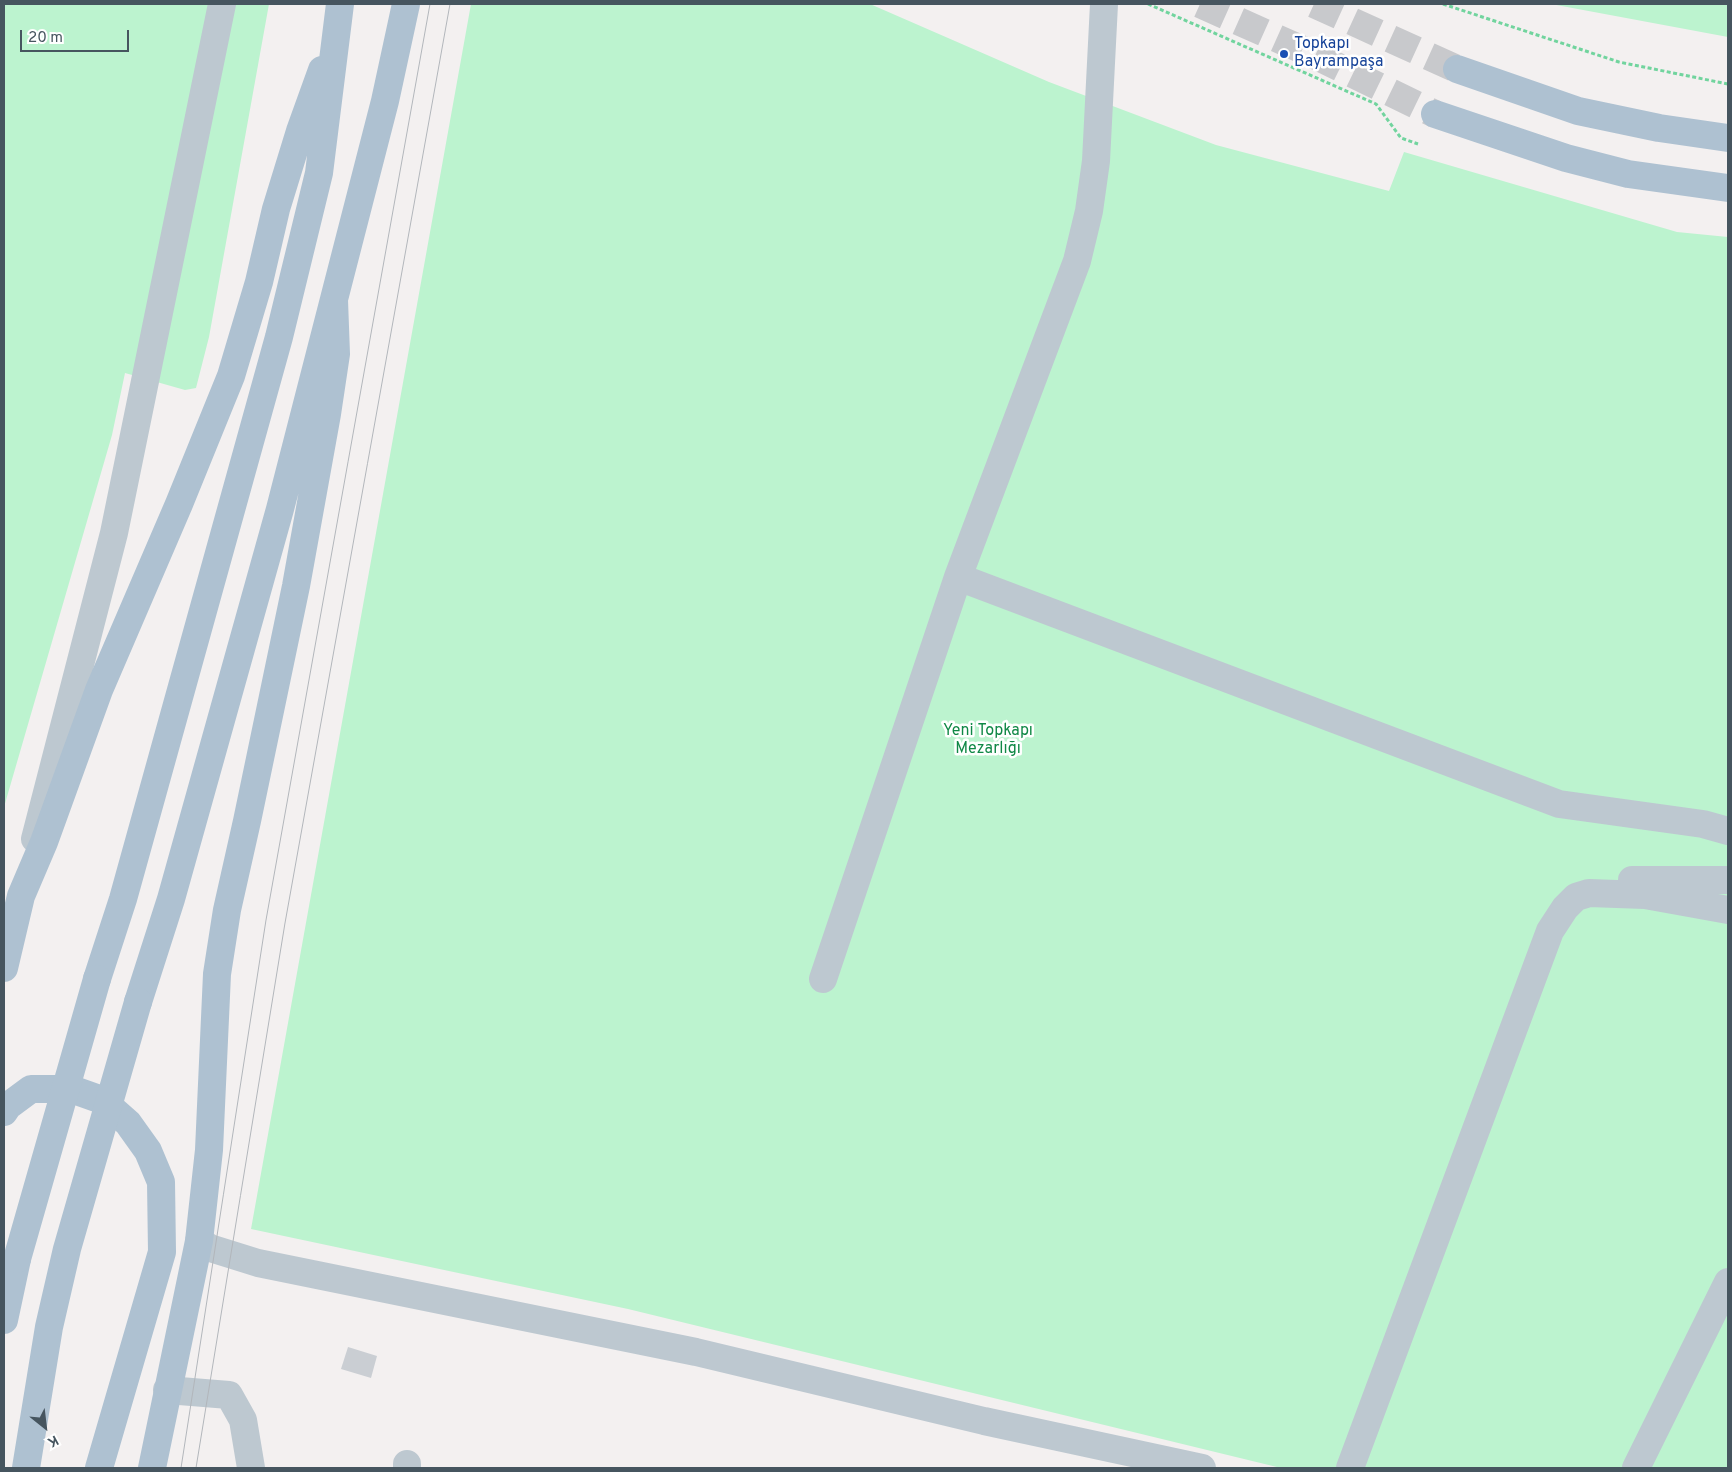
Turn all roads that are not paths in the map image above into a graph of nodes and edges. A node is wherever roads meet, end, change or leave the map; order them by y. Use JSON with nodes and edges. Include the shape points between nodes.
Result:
{"nodes":[{"id":1,"x":222,"y":4,"type":"edge"},
{"id":2,"x":340,"y":4,"type":"edge"},
{"id":3,"x":406,"y":4,"type":"edge"},
{"id":4,"x":1104,"y":4,"type":"edge"},
{"id":5,"x":334,"y":38,"type":"junction"},
{"id":6,"x":1457,"y":69,"type":"tunnel mouth"},
{"id":7,"x":1435,"y":114,"type":"tunnel mouth"},
{"id":8,"x":1728,"y":138,"type":"edge"},
{"id":9,"x":1728,"y":188,"type":"edge"},
{"id":10,"x":334,"y":300,"type":"junction"},
{"id":11,"x":958,"y":577,"type":"junction"},
{"id":12,"x":1728,"y":832,"type":"edge"},
{"id":13,"x":1728,"y":880,"type":"edge"},
{"id":14,"x":1589,"y":893,"type":"junction"},
{"id":15,"x":21,"y":896,"type":"junction"},
{"id":16,"x":1728,"y":910,"type":"edge"},
{"id":17,"x":4,"y":968,"type":"edge"},
{"id":18,"x":823,"y":978,"type":"dead end"},
{"id":19,"x":4,"y":1112,"type":"edge"},
{"id":20,"x":199,"y":1241,"type":"junction"},
{"id":21,"x":17,"y":1258,"type":"junction"},
{"id":22,"x":258,"y":1263,"type":"junction"},
{"id":23,"x":192,"y":1274,"type":"junction"},
{"id":24,"x":1728,"y":1282,"type":"edge"},
{"id":25,"x":4,"y":1291,"type":"edge"},
{"id":26,"x":4,"y":1320,"type":"edge"},
{"id":27,"x":167,"y":1390,"type":"junction"},
{"id":28,"x":26,"y":1468,"type":"edge"},
{"id":29,"x":99,"y":1468,"type":"edge"},
{"id":30,"x":152,"y":1468,"type":"edge"},
{"id":31,"x":251,"y":1468,"type":"edge"},
{"id":32,"x":1202,"y":1468,"type":"edge"},
{"id":33,"x":1350,"y":1468,"type":"edge"},
{"id":34,"x":1636,"y":1468,"type":"edge"}],
"edges":[{"from":1,"to":15,"type":"lane","via":[[114,534]]},
{"from":2,"to":5,"type":"main road"},
{"from":3,"to":10,"type":"main road","via":[[385,101]]},
{"from":4,"to":11,"type":"lane","via":[[1096,161],[1090,211],[1078,261]]},
{"from":5,"to":15,"type":"main road","via":[[300,131],[231,376],[99,690]]},
{"from":5,"to":21,"type":"main road","bridge":true,"via":[[330,97],[319,173],[279,337],[123,899]]},
{"from":6,"to":8,"type":"main road","via":[[1578,111]]},
{"from":7,"to":9,"type":"main road","via":[[1566,158],[1628,174]]},
{"from":10,"to":20,"type":"main road","via":[[336,354],[327,414],[296,586],[225,919],[217,974],[209,1150]]},
{"from":10,"to":28,"type":"main road","bridge":true,"via":[[280,509],[171,899],[67,1250]]},
{"from":11,"to":12,"type":"lane","via":[[1559,804],[1704,824]]},
{"from":11,"to":18,"type":"lane"},
{"from":13,"to":14,"type":"lane","via":[[1622,880],[1598,885]]},
{"from":14,"to":16,"type":"lane","via":[[1645,895]]},
{"from":14,"to":33,"type":"lane","via":[[1576,897],[1550,931]]},
{"from":15,"to":17,"type":"main road"},
{"from":19,"to":29,"type":"main road","via":[[31,1089],[71,1089],[102,1100],[128,1123],[148,1151],[161,1182],[162,1252]]},
{"from":20,"to":22,"type":"lane","via":[[210,1248]]},
{"from":20,"to":23,"type":"main road"},
{"from":21,"to":25,"type":"main road"},
{"from":21,"to":26,"type":"main road"},
{"from":22,"to":23,"type":"lane","via":[[210,1263]]},
{"from":22,"to":32,"type":"lane","via":[[696,1352],[984,1421]]},
{"from":23,"to":27,"type":"main road"},
{"from":24,"to":34,"type":"lane"},
{"from":27,"to":30,"type":"main road"},
{"from":27,"to":31,"type":"lane","via":[[229,1395],[243,1420]]}]}
